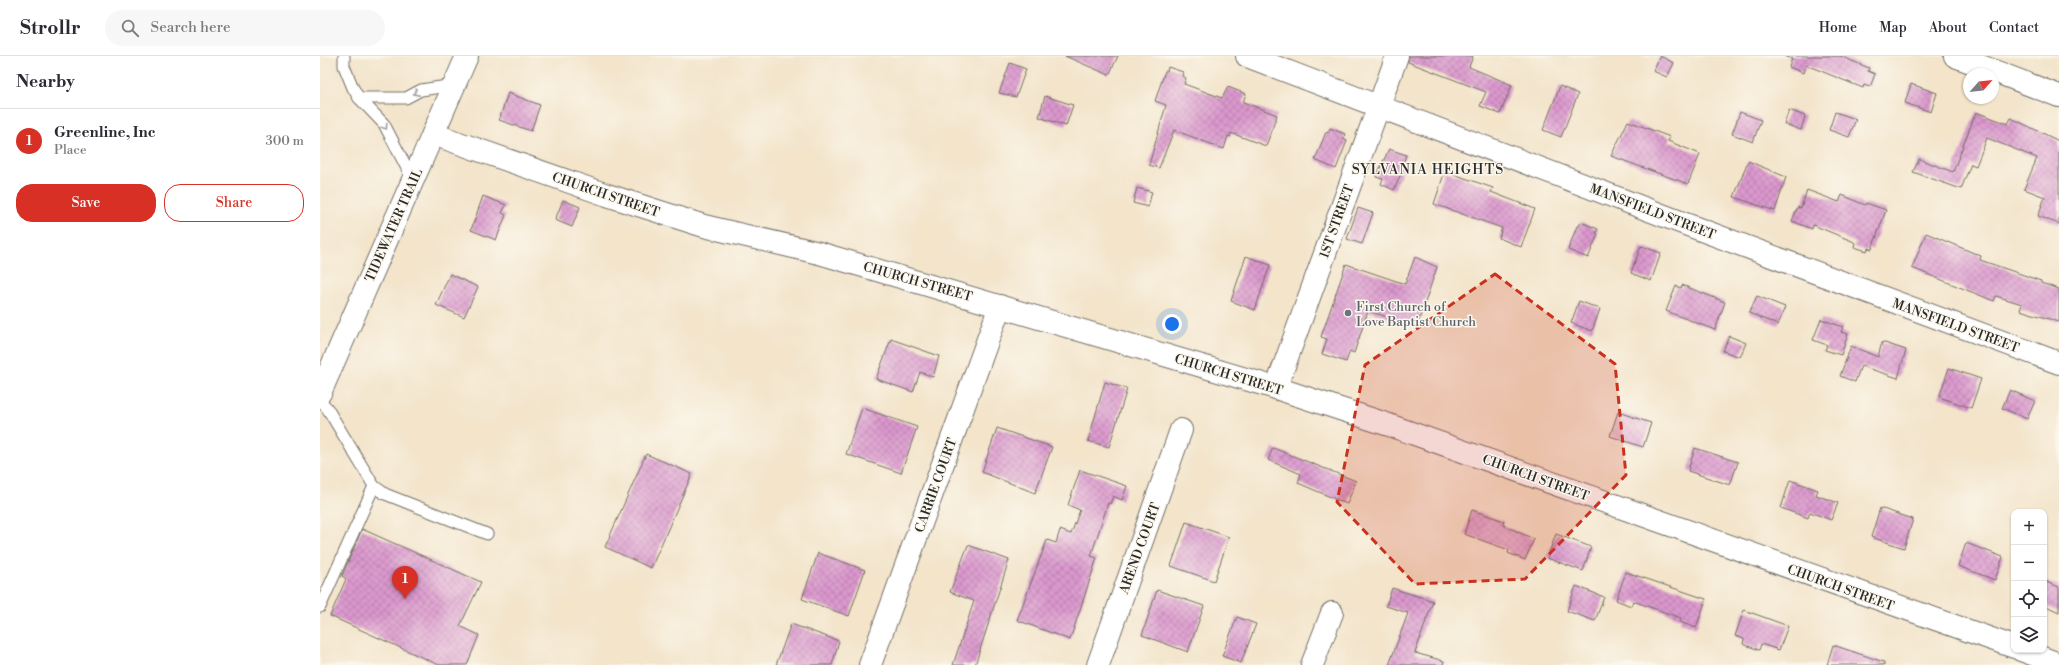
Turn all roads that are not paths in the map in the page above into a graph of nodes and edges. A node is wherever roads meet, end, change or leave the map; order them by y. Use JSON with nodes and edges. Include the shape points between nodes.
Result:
{"nodes":[{"id":1,"x":344,"y":56,"type":"edge"},
{"id":2,"x":467,"y":56,"type":"edge"},
{"id":3,"x":1247,"y":56,"type":"edge"},
{"id":4,"x":1397,"y":56,"type":"edge"},
{"id":5,"x":1955,"y":56,"type":"edge"},
{"id":6,"x":454,"y":85,"type":"junction"},
{"id":7,"x":2059,"y":96,"type":"edge"},
{"id":8,"x":359,"y":98,"type":"junction"},
{"id":9,"x":1378,"y":106,"type":"junction"},
{"id":10,"x":433,"y":134,"type":"junction"},
{"id":11,"x":413,"y":180,"type":"junction"},
{"id":12,"x":1000,"y":306,"type":"junction"},
{"id":13,"x":2059,"y":363,"type":"edge"},
{"id":14,"x":1276,"y":388,"type":"junction"},
{"id":15,"x":320,"y":393,"type":"edge"},
{"id":16,"x":320,"y":401,"type":"edge"},
{"id":17,"x":1181,"y":430,"type":"dead end"},
{"id":18,"x":374,"y":486,"type":"junction"},
{"id":19,"x":487,"y":534,"type":"dead end"},
{"id":20,"x":320,"y":607,"type":"edge"},
{"id":21,"x":1332,"y":613,"type":"dead end"},
{"id":22,"x":2011,"y":646,"type":"edge"},
{"id":23,"x":2029,"y":653,"type":"edge"},
{"id":24,"x":2059,"y":664,"type":"edge"},
{"id":25,"x":870,"y":665,"type":"edge"},
{"id":26,"x":1098,"y":665,"type":"edge"},
{"id":27,"x":1312,"y":665,"type":"edge"}],
"edges":[{"from":1,"to":8,"type":"lane","via":[[344,66]]},
{"from":2,"to":6,"type":"street","name":"TIDEWATER TRAIL"},
{"from":3,"to":9,"type":"street","name":"MANSFIELD STREET"},
{"from":4,"to":9,"type":"street","name":"1ST STREET"},
{"from":5,"to":7,"type":"street"},
{"from":6,"to":8,"type":"lane","one_way":true,"via":[[422,90],[406,98]]},
{"from":6,"to":10,"type":"street","name":"TIDEWATER TRAIL"},
{"from":8,"to":11,"type":"lane","one_way":true,"via":[[384,124]]},
{"from":9,"to":13,"type":"street","name":"MANSFIELD STREET"},
{"from":9,"to":14,"type":"street","name":"1ST STREET"},
{"from":10,"to":11,"type":"street","name":"TIDEWATER TRAIL"},
{"from":10,"to":12,"type":"street","name":"CHURCH STREET","via":[[704,226],[819,253]]},
{"from":11,"to":15,"type":"street","name":"TIDEWATER TRAIL"},
{"from":12,"to":14,"type":"street","name":"CHURCH STREET"},
{"from":12,"to":25,"type":"street","name":"CARRIE COURT"},
{"from":14,"to":22,"type":"street","name":"CHURCH STREET","via":[[1420,436]]},
{"from":16,"to":18,"type":"lane","via":[[327,408]]},
{"from":17,"to":26,"type":"street","name":"AREND COURT"},
{"from":18,"to":19,"type":"lane","via":[[385,494]]},
{"from":18,"to":20,"type":"lane"},
{"from":21,"to":27,"type":"street"},
{"from":23,"to":24,"type":"street"}]}
